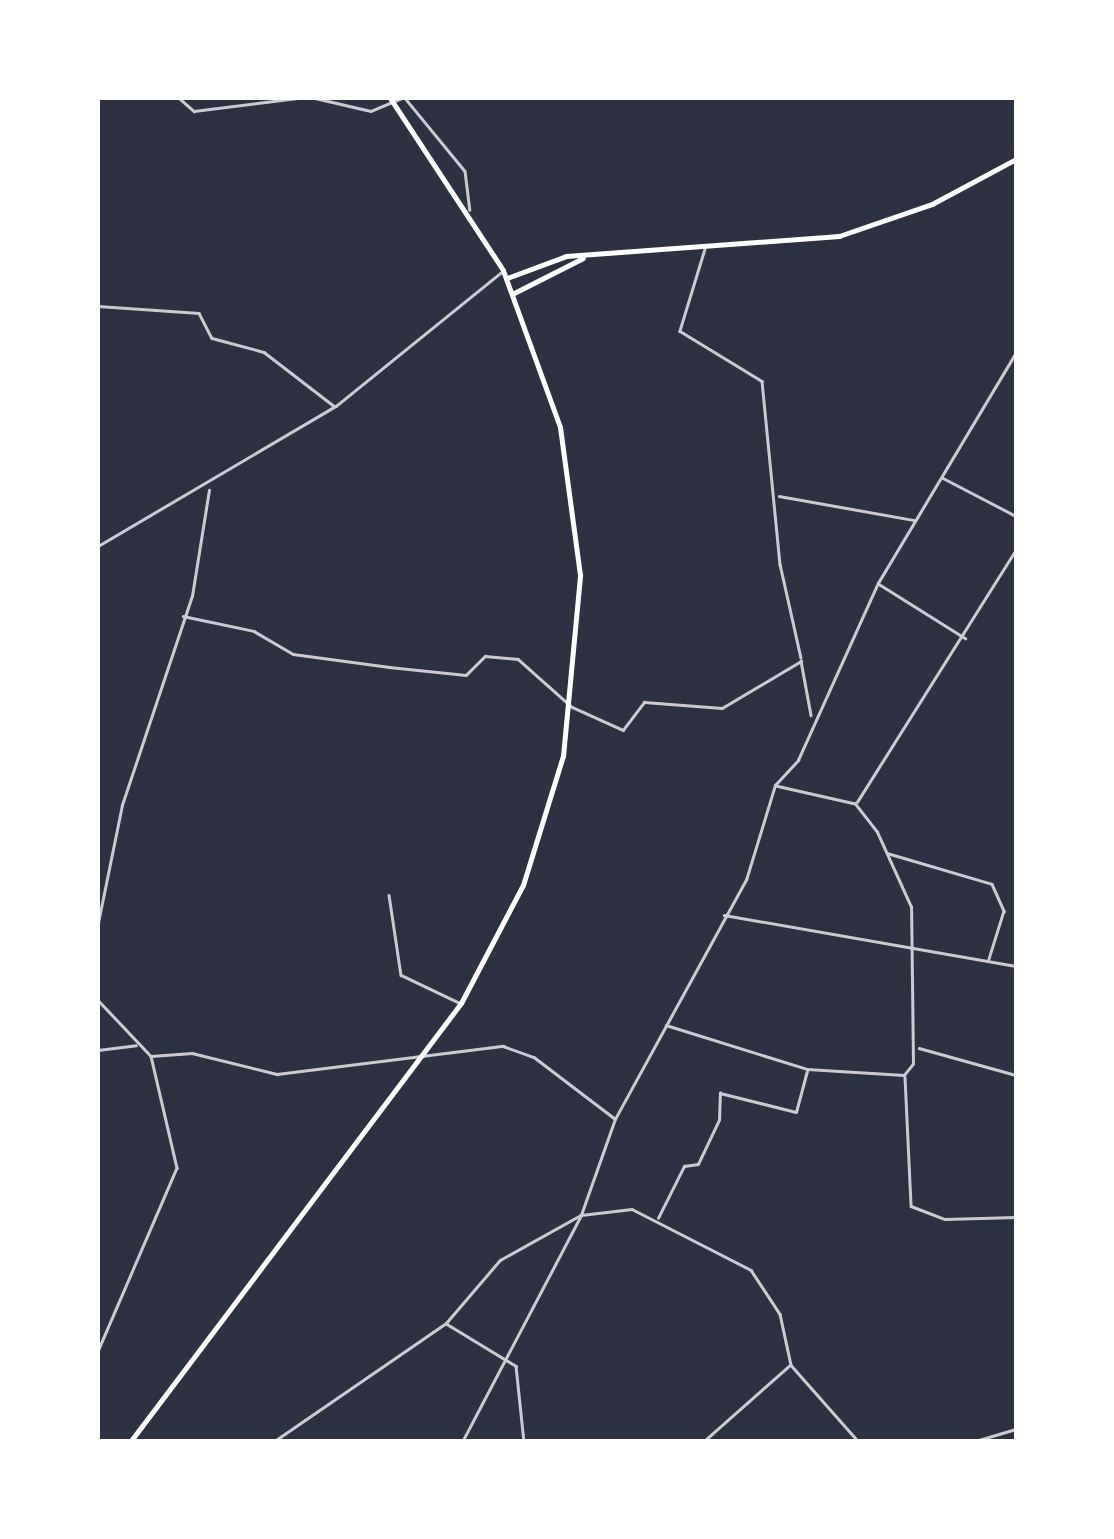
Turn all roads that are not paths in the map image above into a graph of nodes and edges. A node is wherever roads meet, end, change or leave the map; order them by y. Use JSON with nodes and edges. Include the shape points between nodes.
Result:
{"nodes":[{"id":1,"x":179,"y":98,"type":"edge"},
{"id":2,"x":297,"y":98,"type":"edge"},
{"id":3,"x":315,"y":98,"type":"edge"},
{"id":4,"x":403,"y":98,"type":"edge"},
{"id":5,"x":392,"y":100,"type":"edge"},
{"id":6,"x":1016,"y":159,"type":"edge"},
{"id":7,"x":470,"y":210,"type":"junction"},
{"id":8,"x":705,"y":249,"type":"junction"},
{"id":9,"x":586,"y":256,"type":"junction"},
{"id":10,"x":503,"y":270,"type":"junction"},
{"id":11,"x":507,"y":278,"type":"junction"},
{"id":12,"x":514,"y":293,"type":"junction"},
{"id":13,"x":98,"y":306,"type":"edge"},
{"id":14,"x":1016,"y":352,"type":"edge"},
{"id":15,"x":336,"y":406,"type":"junction"},
{"id":16,"x":942,"y":478,"type":"junction"},
{"id":17,"x":209,"y":486,"type":"junction"},
{"id":18,"x":778,"y":496,"type":"junction"},
{"id":19,"x":1016,"y":516,"type":"edge"},
{"id":20,"x":917,"y":520,"type":"junction"},
{"id":21,"x":98,"y":546,"type":"edge"},
{"id":22,"x":1016,"y":550,"type":"edge"},
{"id":23,"x":878,"y":583,"type":"junction"},
{"id":24,"x":184,"y":616,"type":"junction"},
{"id":25,"x":967,"y":638,"type":"junction"},
{"id":26,"x":802,"y":660,"type":"junction"},
{"id":27,"x":572,"y":707,"type":"junction"},
{"id":28,"x":812,"y":718,"type":"junction"},
{"id":29,"x":775,"y":786,"type":"junction"},
{"id":30,"x":855,"y":804,"type":"junction"},
{"id":31,"x":886,"y":853,"type":"junction"},
{"id":32,"x":389,"y":896,"type":"dead end"},
{"id":33,"x":721,"y":915,"type":"junction"},
{"id":34,"x":98,"y":923,"type":"edge"},
{"id":35,"x":913,"y":947,"type":"junction"},
{"id":36,"x":989,"y":959,"type":"junction"},
{"id":37,"x":1016,"y":966,"type":"edge"},
{"id":38,"x":98,"y":1000,"type":"edge"},
{"id":39,"x":461,"y":1003,"type":"junction"},
{"id":40,"x":664,"y":1025,"type":"junction"},
{"id":41,"x":139,"y":1044,"type":"junction"},
{"id":42,"x":917,"y":1048,"type":"junction"},
{"id":43,"x":98,"y":1050,"type":"edge"},
{"id":44,"x":430,"y":1051,"type":"junction"},
{"id":45,"x":151,"y":1056,"type":"junction"},
{"id":46,"x":807,"y":1069,"type":"junction"},
{"id":47,"x":1016,"y":1074,"type":"edge"},
{"id":48,"x":904,"y":1075,"type":"junction"},
{"id":49,"x":615,"y":1119,"type":"junction"},
{"id":50,"x":581,"y":1215,"type":"junction"},
{"id":51,"x":1016,"y":1216,"type":"edge"},
{"id":52,"x":657,"y":1220,"type":"junction"},
{"id":53,"x":446,"y":1323,"type":"junction"},
{"id":54,"x":98,"y":1351,"type":"edge"},
{"id":55,"x":507,"y":1360,"type":"junction"},
{"id":56,"x":790,"y":1365,"type":"junction"},
{"id":57,"x":1016,"y":1429,"type":"edge"},
{"id":58,"x":130,"y":1442,"type":"edge"},
{"id":59,"x":273,"y":1442,"type":"edge"},
{"id":60,"x":462,"y":1442,"type":"edge"},
{"id":61,"x":524,"y":1442,"type":"edge"},
{"id":62,"x":703,"y":1442,"type":"edge"},
{"id":63,"x":858,"y":1442,"type":"edge"},
{"id":64,"x":972,"y":1442,"type":"edge"}],
"edges":[{"from":1,"to":2,"type":"street","via":[[202,111],[234,99],[262,106]]},
{"from":3,"to":5,"type":"street","via":[[364,111]]},
{"from":4,"to":5,"type":"street"},
{"from":4,"to":7,"type":"street","via":[[465,171]]},
{"from":5,"to":7,"type":"highway"},
{"from":6,"to":8,"type":"highway","via":[[887,222],[804,243]]},
{"from":7,"to":10,"type":"highway"},
{"from":8,"to":9,"type":"highway"},
{"from":8,"to":18,"type":"street","via":[[680,331],[762,381]]},
{"from":9,"to":11,"type":"highway"},
{"from":9,"to":12,"type":"highway"},
{"from":10,"to":11,"type":"highway"},
{"from":10,"to":15,"type":"street"},
{"from":11,"to":12,"type":"highway"},
{"from":12,"to":27,"type":"highway","via":[[570,474],[580,574]]},
{"from":13,"to":15,"type":"street","via":[[199,313],[212,338],[264,352]]},
{"from":14,"to":16,"type":"street"},
{"from":15,"to":17,"type":"street"},
{"from":16,"to":19,"type":"street"},
{"from":16,"to":20,"type":"street"},
{"from":17,"to":21,"type":"street"},
{"from":17,"to":24,"type":"street"},
{"from":18,"to":20,"type":"street"},
{"from":18,"to":26,"type":"street","via":[[780,564]]},
{"from":20,"to":23,"type":"street"},
{"from":22,"to":25,"type":"street"},
{"from":23,"to":25,"type":"street"},
{"from":23,"to":28,"type":"street"},
{"from":24,"to":27,"type":"street","via":[[254,632],[293,654],[389,667],[466,674],[485,656],[518,658]]},
{"from":24,"to":34,"type":"street","via":[[122,805]]},
{"from":25,"to":30,"type":"street"},
{"from":26,"to":27,"type":"street","via":[[722,708],[644,702],[623,730]]},
{"from":26,"to":28,"type":"street"},
{"from":27,"to":39,"type":"highway","via":[[538,844]]},
{"from":28,"to":29,"type":"street","via":[[798,760]]},
{"from":29,"to":30,"type":"street"},
{"from":29,"to":33,"type":"street","via":[[746,880]]},
{"from":30,"to":31,"type":"street"},
{"from":31,"to":35,"type":"street","via":[[911,908]]},
{"from":31,"to":36,"type":"street","via":[[992,884],[1004,911]]},
{"from":32,"to":39,"type":"street","via":[[401,976]]},
{"from":33,"to":35,"type":"street"},
{"from":33,"to":40,"type":"street"},
{"from":35,"to":36,"type":"street"},
{"from":35,"to":42,"type":"street"},
{"from":36,"to":37,"type":"street"},
{"from":38,"to":41,"type":"street"},
{"from":39,"to":44,"type":"highway"},
{"from":40,"to":46,"type":"street"},
{"from":40,"to":49,"type":"street"},
{"from":41,"to":43,"type":"street"},
{"from":41,"to":45,"type":"street"},
{"from":42,"to":47,"type":"street"},
{"from":42,"to":48,"type":"street"},
{"from":44,"to":45,"type":"street","via":[[278,1074],[192,1052]]},
{"from":44,"to":49,"type":"street","via":[[516,1049]]},
{"from":44,"to":58,"type":"highway"},
{"from":45,"to":54,"type":"street","via":[[175,1178]]},
{"from":46,"to":48,"type":"street"},
{"from":46,"to":52,"type":"street","via":[[796,1112],[720,1094],[720,1120],[698,1164],[684,1166]]},
{"from":48,"to":51,"type":"street","via":[[912,1206],[945,1219]]},
{"from":49,"to":50,"type":"street"},
{"from":50,"to":52,"type":"street","via":[[642,1210]]},
{"from":50,"to":53,"type":"street","via":[[500,1260]]},
{"from":50,"to":55,"type":"street"},
{"from":52,"to":56,"type":"street","via":[[751,1270],[780,1314]]},
{"from":53,"to":55,"type":"street"},
{"from":53,"to":59,"type":"street"},
{"from":55,"to":60,"type":"street"},
{"from":55,"to":61,"type":"street","via":[[524,1393]]},
{"from":56,"to":62,"type":"street"},
{"from":56,"to":63,"type":"street"},
{"from":57,"to":64,"type":"street"}]}
